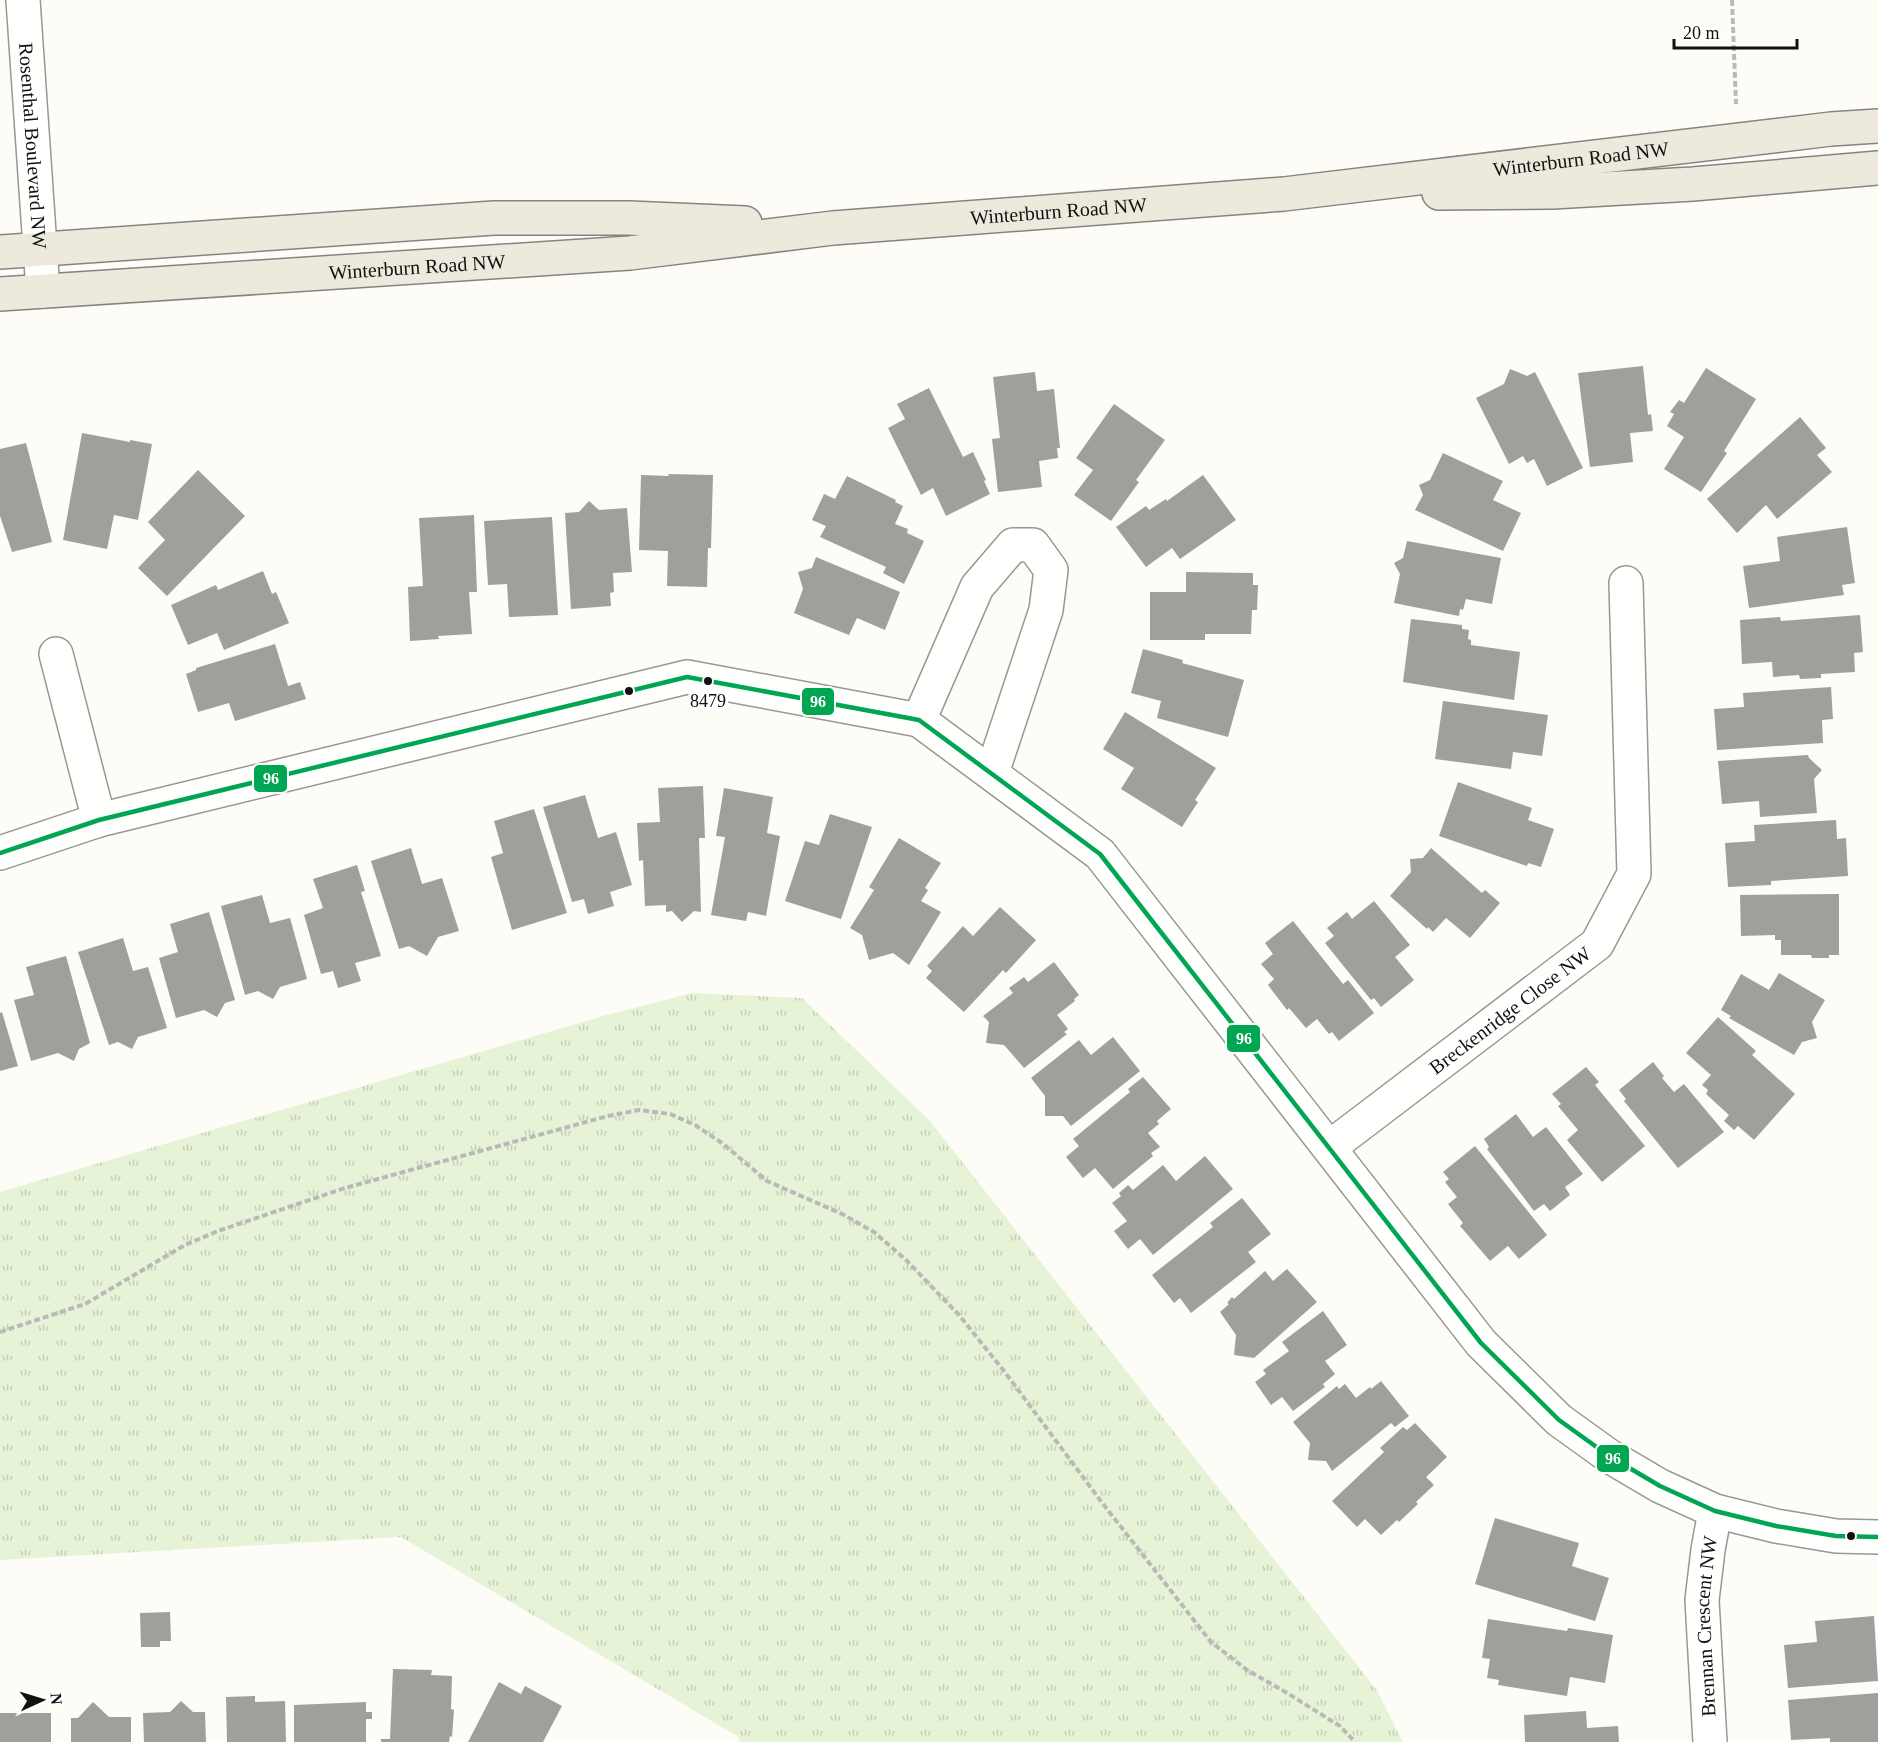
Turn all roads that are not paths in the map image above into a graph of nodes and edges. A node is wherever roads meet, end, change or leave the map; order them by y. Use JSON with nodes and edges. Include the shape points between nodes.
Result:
{"nodes":[{"id":1,"x":23,"y":0,"type":"edge"},
{"id":2,"x":1878,"y":126,"type":"edge"},
{"id":3,"x":1878,"y":168,"type":"edge"},
{"id":4,"x":1284,"y":194,"type":"junction"},
{"id":5,"x":833,"y":228,"type":"junction"},
{"id":6,"x":40,"y":250,"type":"junction"},
{"id":7,"x":0,"y":252,"type":"edge"},
{"id":8,"x":43,"y":291,"type":"junction"},
{"id":9,"x":0,"y":294,"type":"edge"},
{"id":10,"x":1626,"y":583,"type":"dead end"},
{"id":11,"x":56,"y":654,"type":"dead end"},
{"id":12,"x":919,"y":720,"type":"junction"},
{"id":13,"x":992,"y":773,"type":"junction"},
{"id":14,"x":99,"y":820,"type":"junction"},
{"id":15,"x":0,"y":853,"type":"edge"},
{"id":16,"x":1330,"y":1147,"type":"junction"},
{"id":17,"x":1715,"y":1511,"type":"junction"},
{"id":18,"x":1878,"y":1538,"type":"edge"},
{"id":19,"x":1710,"y":1742,"type":"edge"}],
"edges":[{"from":1,"to":6,"type":"street","name":"Rosenthal Boulevard NW"},
{"from":2,"to":4,"type":"main road","name":"Winterburn Road NW"},
{"from":3,"to":4,"type":"main road","name":"Winterburn Road NW","via":[[1552,192]]},
{"from":4,"to":5,"type":"main road","name":"Winterburn Road NW"},
{"from":5,"to":6,"type":"main road","name":"Winterburn Road NW","via":[[629,218],[494,218]]},
{"from":5,"to":8,"type":"main road","name":"Winterburn Road NW","via":[[630,254]]},
{"from":6,"to":7,"type":"main road","name":"Winterburn Road NW"},
{"from":6,"to":8,"type":"street","name":"Rosenthal Boulevard NW"},
{"from":8,"to":9,"type":"main road","name":"Winterburn Road NW"},
{"from":10,"to":16,"type":"street","name":"Breckenridge Close NW","via":[[1634,874],[1597,944]]},
{"from":11,"to":14,"type":"street"},
{"from":12,"to":13,"type":"street"},
{"from":12,"to":13,"type":"street","via":[[976,587],[1012,545],[1033,545],[1051,570],[1046,610]]},
{"from":12,"to":14,"type":"street","via":[[687,677]]},
{"from":13,"to":16,"type":"street","via":[[1100,854]]},
{"from":14,"to":15,"type":"street"},
{"from":16,"to":17,"type":"street","via":[[1481,1342],[1559,1420],[1660,1486]]},
{"from":17,"to":18,"type":"street","via":[[1796,1530]]},
{"from":17,"to":19,"type":"street","name":"Brennan Crescent NW","via":[[1702,1600]]}]}
